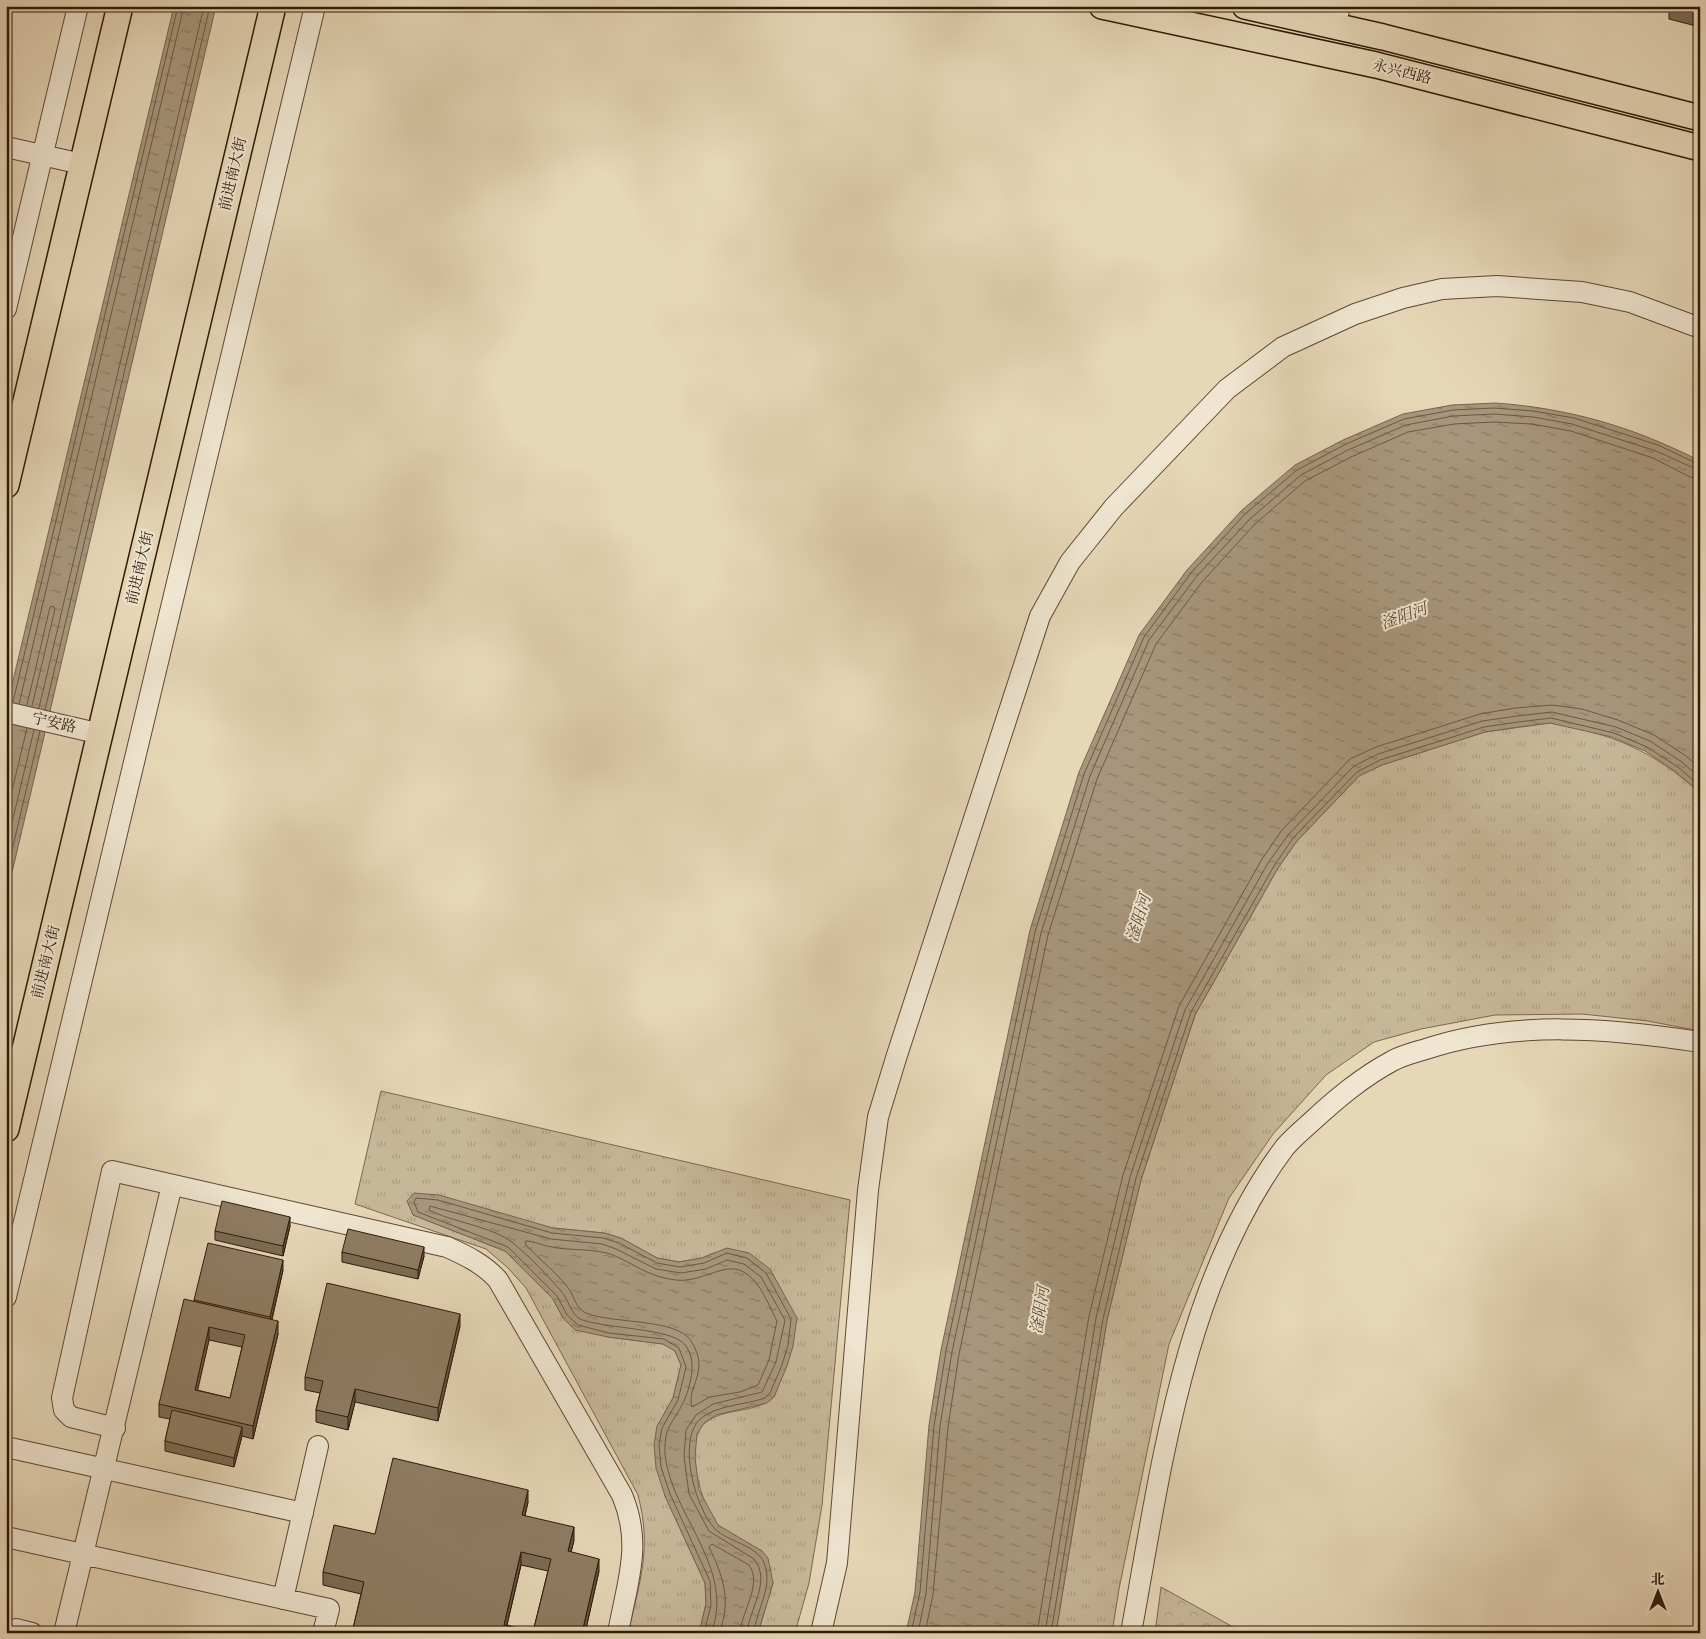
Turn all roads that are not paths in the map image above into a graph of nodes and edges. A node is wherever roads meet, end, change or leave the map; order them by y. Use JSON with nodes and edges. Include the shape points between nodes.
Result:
{"nodes":[{"id":1,"x":78,"y":6,"type":"edge"},
{"id":2,"x":120,"y":6,"type":"edge"},
{"id":3,"x":273,"y":6,"type":"edge"},
{"id":4,"x":316,"y":6,"type":"edge"},
{"id":5,"x":1102,"y":6,"type":"edge"},
{"id":6,"x":1245,"y":6,"type":"edge"},
{"id":7,"x":1338,"y":16,"type":"edge"},
{"id":8,"x":1700,"y":118,"type":"edge"},
{"id":9,"x":6,"y":147,"type":"edge"},
{"id":10,"x":1700,"y":148,"type":"edge"},
{"id":11,"x":43,"y":155,"type":"junction"},
{"id":12,"x":82,"y":164,"type":"junction"},
{"id":13,"x":6,"y":309,"type":"edge"},
{"id":14,"x":1700,"y":328,"type":"edge"},
{"id":15,"x":6,"y":485,"type":"edge"},
{"id":16,"x":6,"y":712,"type":"edge"},
{"id":17,"x":101,"y":734,"type":"junction"},
{"id":18,"x":1700,"y":1042,"type":"edge"},
{"id":19,"x":6,"y":1129,"type":"edge"},
{"id":20,"x":172,"y":1185,"type":"junction"},
{"id":21,"x":6,"y":1298,"type":"edge"},
{"id":22,"x":115,"y":1428,"type":"junction"},
{"id":23,"x":318,"y":1446,"type":"dead end"},
{"id":24,"x":6,"y":1447,"type":"edge"},
{"id":25,"x":105,"y":1469,"type":"junction"},
{"id":26,"x":303,"y":1513,"type":"junction"},
{"id":27,"x":6,"y":1537,"type":"edge"},
{"id":28,"x":84,"y":1555,"type":"junction"},
{"id":29,"x":283,"y":1599,"type":"junction"},
{"id":30,"x":10,"y":1633,"type":"edge"},
{"id":31,"x":32,"y":1633,"type":"edge"},
{"id":32,"x":64,"y":1633,"type":"edge"},
{"id":33,"x":323,"y":1633,"type":"edge"},
{"id":34,"x":618,"y":1633,"type":"edge"},
{"id":35,"x":821,"y":1633,"type":"edge"},
{"id":36,"x":1131,"y":1633,"type":"edge"}],
"edges":[{"from":1,"to":11,"type":"street"},
{"from":2,"to":12,"type":"main road"},
{"from":3,"to":17,"type":"main road","name":"前进南大街"},
{"from":4,"to":21,"type":"street"},
{"from":5,"to":10,"type":"main road","name":"永兴西路","via":[[1376,65]]},
{"from":6,"to":7,"type":"main road","name":"永兴西路"},
{"from":7,"to":8,"type":"main road","name":"永兴西路"},
{"from":9,"to":11,"type":"street"},
{"from":11,"to":12,"type":"street"},
{"from":11,"to":13,"type":"street"},
{"from":12,"to":15,"type":"main road"},
{"from":14,"to":35,"type":"street","via":[[1630,302],[1582,292],[1497,286],[1442,290],[1403,298],[1355,314],[1283,347],[1227,389],[1114,507],[1070,562],[1040,616],[878,1117],[868,1190],[837,1563]]},
{"from":16,"to":17,"type":"street","name":"宁安路"},
{"from":17,"to":19,"type":"main road","name":"前进南大街"},
{"from":18,"to":36,"type":"street","via":[[1589,1029],[1513,1031],[1454,1040],[1396,1059],[1348,1088],[1286,1145],[1251,1198],[1221,1258],[1190,1350],[1163,1460]]},
{"from":20,"to":22,"type":"street"},
{"from":20,"to":22,"type":"street","via":[[112,1171],[62,1398],[64,1410],[72,1417]]},
{"from":20,"to":34,"type":"street","via":[[446,1247],[491,1271],[630,1514],[633,1555]]},
{"from":22,"to":25,"type":"street"},
{"from":23,"to":26,"type":"street"},
{"from":24,"to":25,"type":"street"},
{"from":25,"to":26,"type":"street"},
{"from":25,"to":28,"type":"street"},
{"from":26,"to":29,"type":"street"},
{"from":27,"to":28,"type":"street"},
{"from":28,"to":29,"type":"street"},
{"from":28,"to":32,"type":"street"},
{"from":29,"to":33,"type":"street","via":[[329,1609]]},
{"from":30,"to":31,"type":"street","via":[[16,1629]]}]}
